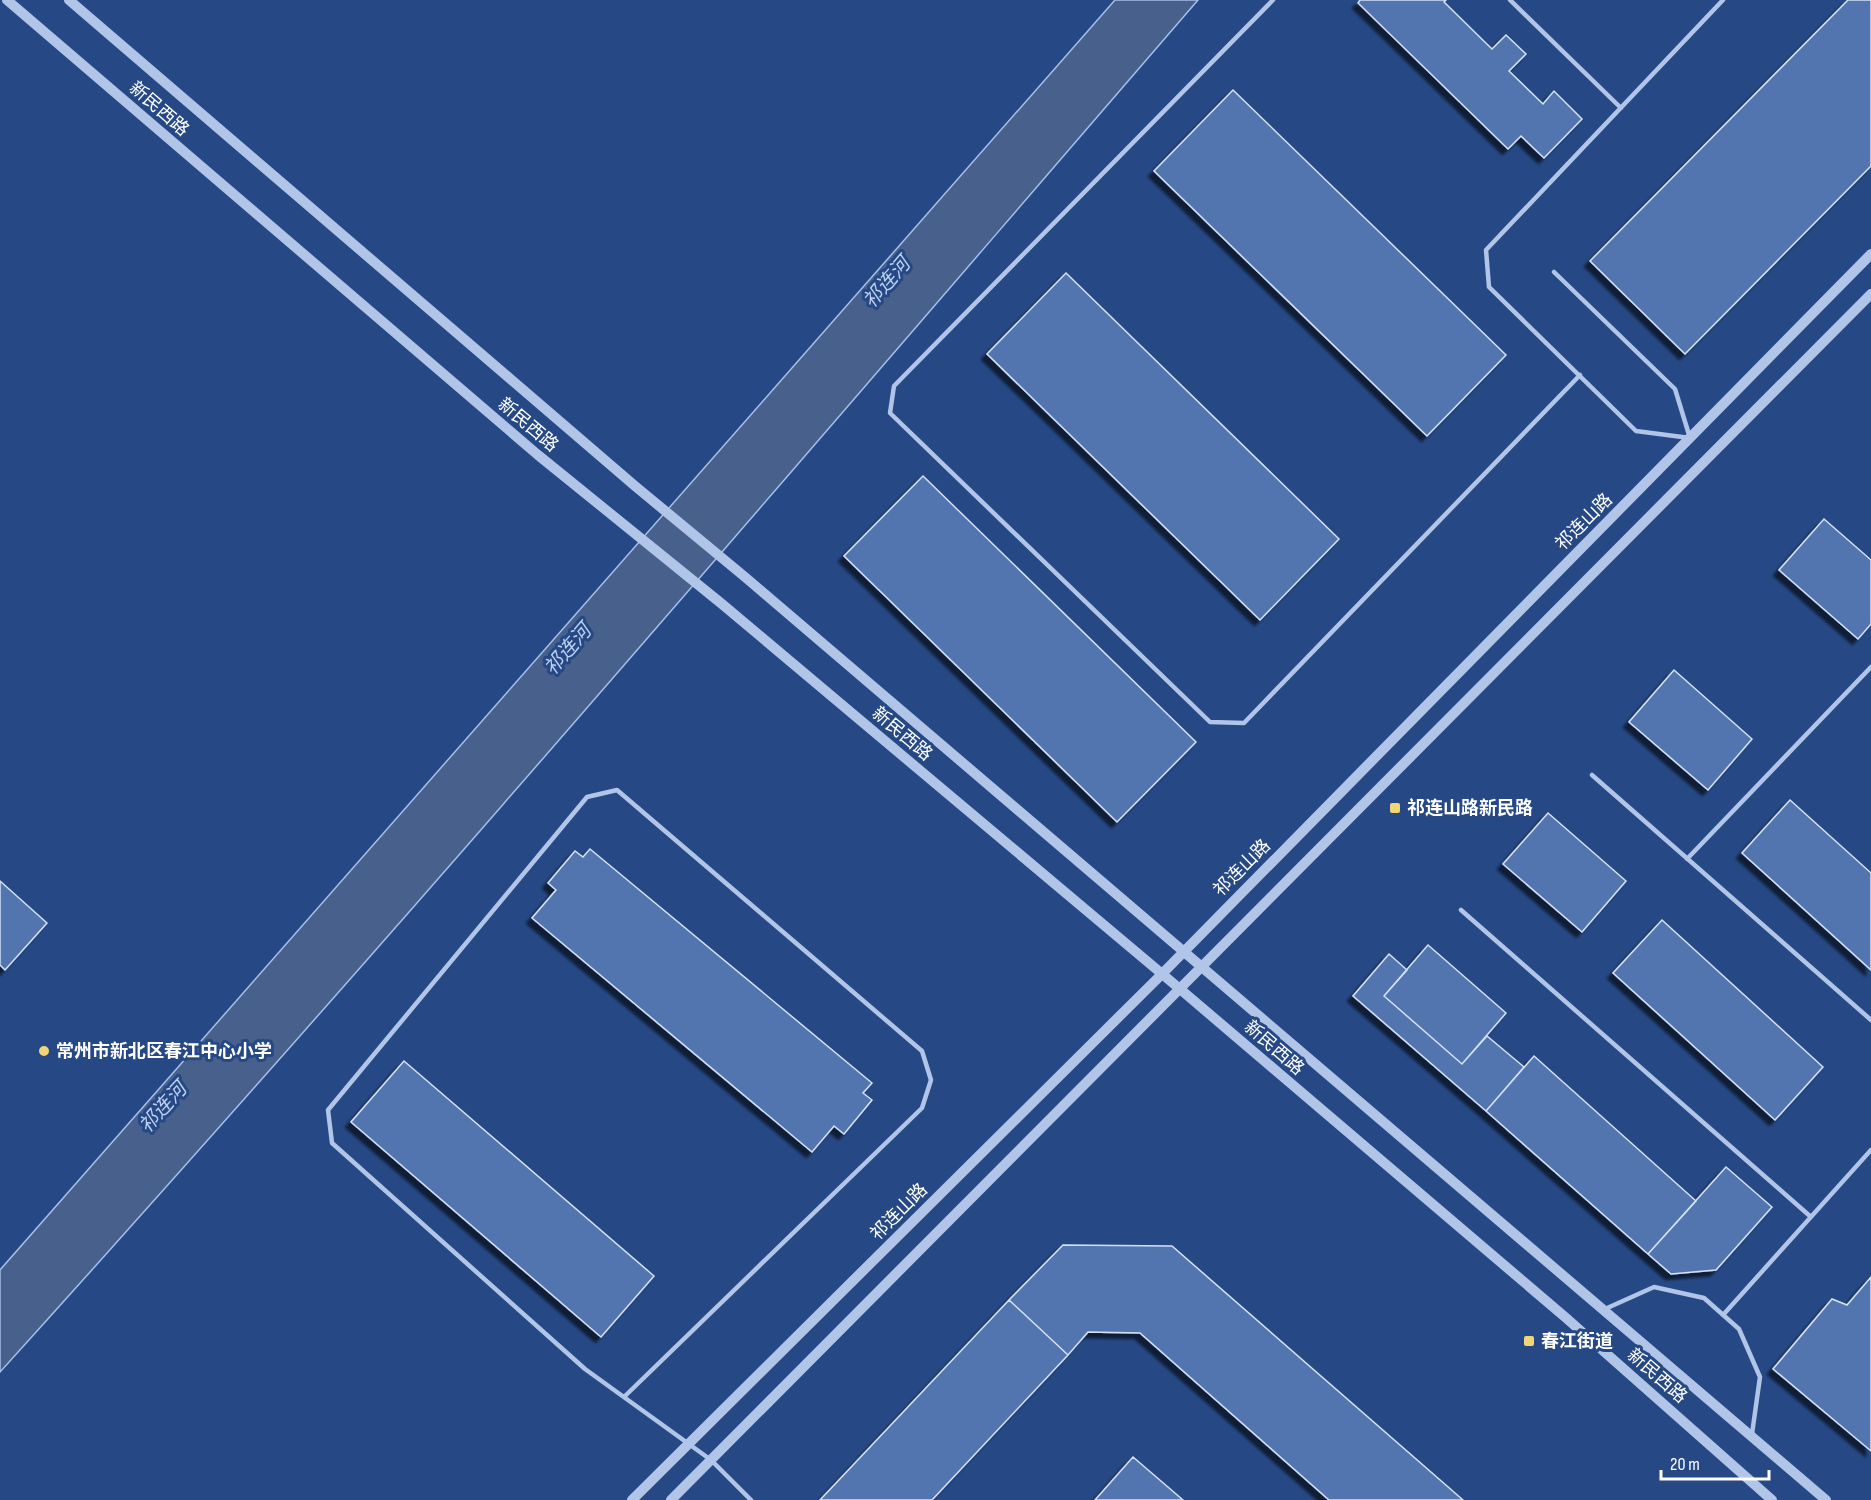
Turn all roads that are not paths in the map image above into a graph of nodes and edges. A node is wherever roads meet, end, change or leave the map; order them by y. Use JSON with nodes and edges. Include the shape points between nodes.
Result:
{"nodes":[{"id":1,"x":7,"y":0,"type":"edge"},
{"id":2,"x":69,"y":0,"type":"edge"},
{"id":3,"x":1273,"y":0,"type":"edge"},
{"id":4,"x":1510,"y":0,"type":"edge"},
{"id":5,"x":1723,"y":0,"type":"edge"},
{"id":6,"x":1621,"y":108,"type":"junction"},
{"id":7,"x":1871,"y":254,"type":"edge"},
{"id":8,"x":1554,"y":272,"type":"dead end"},
{"id":9,"x":1871,"y":294,"type":"edge"},
{"id":10,"x":1580,"y":375,"type":"junction"},
{"id":11,"x":1690,"y":438,"type":"junction"},
{"id":12,"x":1871,"y":668,"type":"edge"},
{"id":13,"x":1592,"y":775,"type":"dead end"},
{"id":14,"x":1687,"y":859,"type":"junction"},
{"id":15,"x":1461,"y":910,"type":"dead end"},
{"id":16,"x":1183,"y":952,"type":"junction"},
{"id":17,"x":1201,"y":966,"type":"junction"},
{"id":18,"x":1162,"y":974,"type":"junction"},
{"id":19,"x":1180,"y":989,"type":"junction"},
{"id":20,"x":1871,"y":1020,"type":"edge"},
{"id":21,"x":1871,"y":1150,"type":"edge"},
{"id":22,"x":1811,"y":1217,"type":"junction"},
{"id":23,"x":1603,"y":1310,"type":"junction"},
{"id":24,"x":1723,"y":1315,"type":"junction"},
{"id":25,"x":624,"y":1397,"type":"junction"},
{"id":26,"x":1751,"y":1437,"type":"junction"},
{"id":27,"x":688,"y":1444,"type":"junction"},
{"id":28,"x":711,"y":1460,"type":"junction"},
{"id":29,"x":632,"y":1500,"type":"edge"},
{"id":30,"x":671,"y":1500,"type":"edge"},
{"id":31,"x":751,"y":1500,"type":"edge"},
{"id":32,"x":1772,"y":1500,"type":"edge"},
{"id":33,"x":1826,"y":1500,"type":"edge"}],
"edges":[{"from":1,"to":18,"type":"street","name":"新民西路","via":[[538,455],[722,604]]},
{"from":2,"to":16,"type":"street","name":"新民西路"},
{"from":3,"to":10,"type":"lane","via":[[894,386],[890,413],[1210,722],[1244,723]]},
{"from":4,"to":6,"type":"lane"},
{"from":5,"to":6,"type":"lane"},
{"from":6,"to":10,"type":"lane","via":[[1486,250],[1489,287]]},
{"from":7,"to":11,"type":"street","name":"祁连山路"},
{"from":8,"to":11,"type":"lane","via":[[1675,389]]},
{"from":9,"to":17,"type":"street"},
{"from":10,"to":11,"type":"lane","via":[[1635,431]]},
{"from":11,"to":16,"type":"street","name":"祁连山路"},
{"from":12,"to":14,"type":"lane"},
{"from":13,"to":14,"type":"lane"},
{"from":14,"to":20,"type":"lane"},
{"from":15,"to":22,"type":"lane"},
{"from":16,"to":17,"type":"street","name":"新民西路"},
{"from":16,"to":18,"type":"street","name":"祁连山路"},
{"from":17,"to":19,"type":"street"},
{"from":17,"to":23,"type":"street","name":"新民西路"},
{"from":18,"to":19,"type":"street","name":"新民西路"},
{"from":18,"to":27,"type":"street","name":"祁连山路"},
{"from":19,"to":28,"type":"street"},
{"from":19,"to":32,"type":"street","name":"新民西路","via":[[1565,1317]]},
{"from":21,"to":22,"type":"lane"},
{"from":22,"to":24,"type":"lane"},
{"from":23,"to":24,"type":"lane","via":[[1654,1287],[1704,1298]]},
{"from":23,"to":26,"type":"street","name":"新民西路"},
{"from":24,"to":26,"type":"lane","via":[[1739,1329],[1760,1377]]},
{"from":25,"to":25,"type":"lane","via":[[922,1108],[931,1080],[922,1051],[617,790],[587,797],[328,1110],[332,1143],[585,1369]]},
{"from":25,"to":27,"type":"lane"},
{"from":26,"to":33,"type":"street","name":"新民西路"},
{"from":27,"to":28,"type":"lane"},
{"from":27,"to":29,"type":"street","name":"祁连山路"},
{"from":28,"to":30,"type":"street"},
{"from":28,"to":31,"type":"lane"}]}
